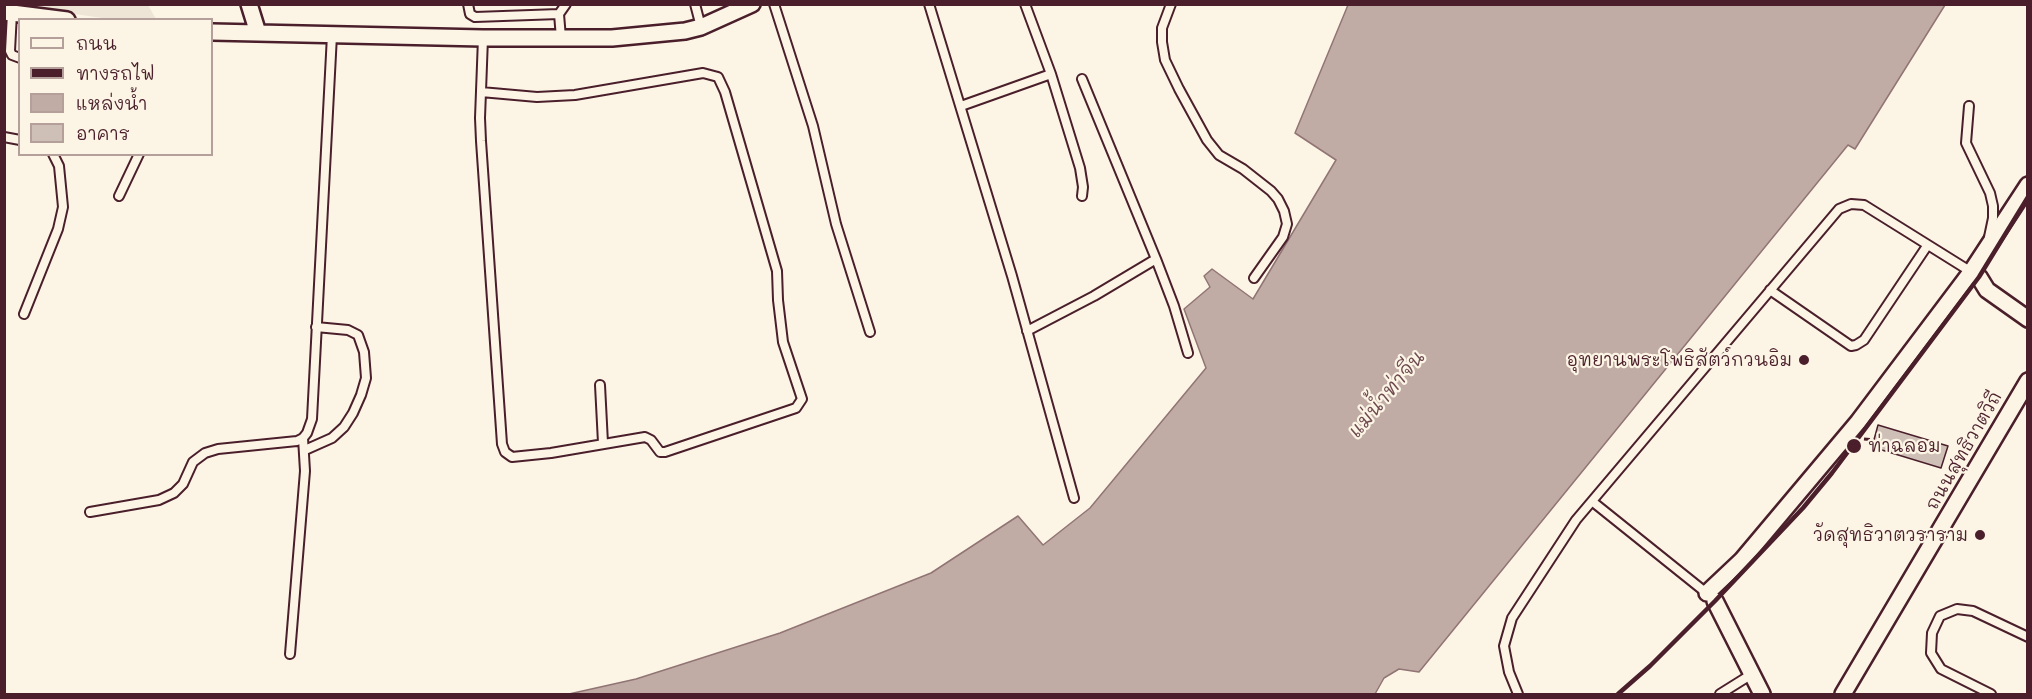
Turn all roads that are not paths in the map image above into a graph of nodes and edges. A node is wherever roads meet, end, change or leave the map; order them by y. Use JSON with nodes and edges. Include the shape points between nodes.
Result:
{"nodes":[{"id":1,"x":249,"y":4,"type":"edge"},
{"id":2,"x":468,"y":4,"type":"edge"},
{"id":3,"x":567,"y":4,"type":"edge"},
{"id":4,"x":695,"y":4,"type":"edge"},
{"id":5,"x":774,"y":4,"type":"edge"},
{"id":6,"x":929,"y":4,"type":"edge"},
{"id":7,"x":1025,"y":4,"type":"edge"},
{"id":8,"x":1171,"y":4,"type":"edge"},
{"id":9,"x":746,"y":6,"type":"edge"},
{"id":10,"x":559,"y":14,"type":"junction"},
{"id":11,"x":9,"y":17,"type":"edge"},
{"id":12,"x":28,"y":18,"type":"edge"},
{"id":13,"x":701,"y":27,"type":"junction"},
{"id":14,"x":213,"y":32,"type":"edge"},
{"id":15,"x":258,"y":33,"type":"junction"},
{"id":16,"x":332,"y":35,"type":"junction"},
{"id":17,"x":483,"y":38,"type":"junction"},
{"id":18,"x":561,"y":38,"type":"junction"},
{"id":19,"x":18,"y":57,"type":"edge"},
{"id":20,"x":1051,"y":74,"type":"junction"},
{"id":21,"x":1082,"y":80,"type":"dead end"},
{"id":22,"x":481,"y":92,"type":"junction"},
{"id":23,"x":961,"y":106,"type":"junction"},
{"id":24,"x":1969,"y":106,"type":"dead end"},
{"id":25,"x":53,"y":156,"type":"edge"},
{"id":26,"x":138,"y":156,"type":"edge"},
{"id":27,"x":2028,"y":185,"type":"edge"},
{"id":28,"x":119,"y":196,"type":"dead end"},
{"id":29,"x":1082,"y":196,"type":"dead end"},
{"id":30,"x":1927,"y":246,"type":"junction"},
{"id":31,"x":1986,"y":250,"type":"junction"},
{"id":32,"x":1156,"y":259,"type":"junction"},
{"id":33,"x":1975,"y":274,"type":"junction"},
{"id":34,"x":1254,"y":278,"type":"dead end"},
{"id":35,"x":1770,"y":290,"type":"junction"},
{"id":36,"x":24,"y":314,"type":"dead end"},
{"id":37,"x":2028,"y":319,"type":"edge"},
{"id":38,"x":316,"y":327,"type":"junction"},
{"id":39,"x":1027,"y":331,"type":"junction"},
{"id":40,"x":870,"y":332,"type":"dead end"},
{"id":41,"x":1188,"y":353,"type":"dead end"},
{"id":42,"x":2028,"y":381,"type":"edge"},
{"id":43,"x":600,"y":385,"type":"dead end"},
{"id":44,"x":303,"y":438,"type":"junction"},
{"id":45,"x":603,"y":443,"type":"junction"},
{"id":46,"x":305,"y":450,"type":"junction"},
{"id":47,"x":1074,"y":498,"type":"dead end"},
{"id":48,"x":1593,"y":502,"type":"junction"},
{"id":49,"x":90,"y":512,"type":"dead end"},
{"id":50,"x":1711,"y":597,"type":"junction"},
{"id":51,"x":2028,"y":637,"type":"edge"},
{"id":52,"x":290,"y":654,"type":"dead end"},
{"id":53,"x":1752,"y":674,"type":"junction"},
{"id":54,"x":1518,"y":694,"type":"edge"},
{"id":55,"x":1720,"y":694,"type":"edge"},
{"id":56,"x":1762,"y":694,"type":"edge"},
{"id":57,"x":1842,"y":694,"type":"edge"},
{"id":58,"x":1991,"y":694,"type":"edge"}],
"edges":[{"from":1,"to":15,"type":"street"},
{"from":2,"to":10,"type":"lane","via":[[475,17]]},
{"from":3,"to":10,"type":"lane"},
{"from":4,"to":13,"type":"lane"},
{"from":5,"to":40,"type":"lane","via":[[813,126],[836,224]]},
{"from":6,"to":23,"type":"lane"},
{"from":7,"to":20,"type":"lane"},
{"from":8,"to":34,"type":"lane","via":[[1162,28],[1162,42],[1165,60],[1179,89],[1219,154],[1271,191],[1284,211],[1287,224],[1283,237]]},
{"from":9,"to":13,"type":"street"},
{"from":10,"to":18,"type":"lane"},
{"from":11,"to":12,"type":"street"},
{"from":11,"to":19,"type":"lane","via":[[10,51]]},
{"from":13,"to":18,"type":"street","via":[[653,36]]},
{"from":14,"to":15,"type":"street"},
{"from":15,"to":16,"type":"street"},
{"from":16,"to":17,"type":"street"},
{"from":16,"to":38,"type":"lane"},
{"from":17,"to":18,"type":"street"},
{"from":17,"to":22,"type":"lane"},
{"from":20,"to":23,"type":"lane"},
{"from":20,"to":29,"type":"lane","via":[[1080,168]]},
{"from":21,"to":32,"type":"lane"},
{"from":22,"to":45,"type":"lane","via":[[502,444],[512,457]]},
{"from":22,"to":45,"type":"lane","via":[[537,97],[575,95],[703,73],[718,77],[725,92],[777,271],[783,342],[801,399],[796,408],[674,451],[660,452],[645,437]]},
{"from":23,"to":39,"type":"lane"},
{"from":24,"to":31,"type":"lane","via":[[1966,143],[1993,206]]},
{"from":25,"to":36,"type":"lane","via":[[59,166],[63,207]]},
{"from":26,"to":28,"type":"lane"},
{"from":27,"to":31,"type":"street"},
{"from":30,"to":33,"type":"lane"},
{"from":30,"to":35,"type":"lane","via":[[1864,205],[1851,204],[1839,209]]},
{"from":30,"to":35,"type":"lane","via":[[1864,340],[1856,345],[1851,346]]},
{"from":31,"to":33,"type":"street"},
{"from":32,"to":39,"type":"lane"},
{"from":32,"to":41,"type":"lane"},
{"from":33,"to":37,"type":"street","via":[[1987,291]]},
{"from":33,"to":50,"type":"street","via":[[1804,489]]},
{"from":35,"to":48,"type":"lane"},
{"from":38,"to":44,"type":"lane","via":[[312,419]]},
{"from":38,"to":46,"type":"lane","via":[[348,330],[358,335],[366,378],[344,427],[332,438]]},
{"from":39,"to":47,"type":"lane"},
{"from":42,"to":57,"type":"street","name":"ถนนสุทธิวาตวิถี"},
{"from":43,"to":45,"type":"lane"},
{"from":44,"to":46,"type":"lane"},
{"from":44,"to":49,"type":"lane","via":[[284,444],[205,453],[193,462],[174,494]]},
{"from":46,"to":52,"type":"lane"},
{"from":48,"to":50,"type":"lane"},
{"from":48,"to":54,"type":"lane","via":[[1576,520],[1512,618],[1504,646]]},
{"from":50,"to":53,"type":"street"},
{"from":51,"to":58,"type":"lane","via":[[1973,611],[1957,609],[1940,616],[1932,633],[1930,653],[1941,669]]},
{"from":53,"to":55,"type":"lane"},
{"from":53,"to":56,"type":"street"}]}
